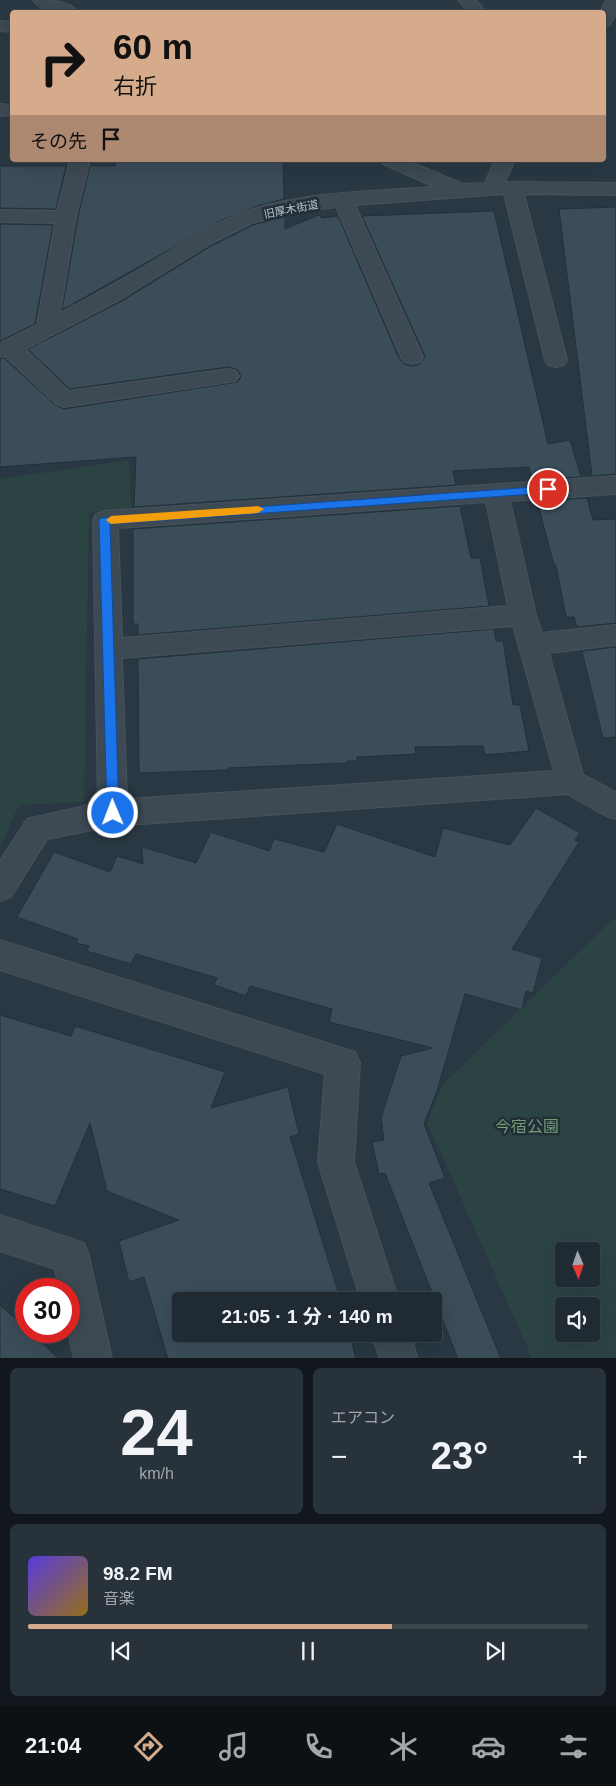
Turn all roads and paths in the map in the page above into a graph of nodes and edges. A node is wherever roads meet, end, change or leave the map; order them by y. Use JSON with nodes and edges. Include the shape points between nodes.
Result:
{"nodes":[{"id":1,"x":41,"y":0,"type":"edge"},
{"id":2,"x":466,"y":0,"type":"edge"},
{"id":3,"x":614,"y":0,"type":"edge"},
{"id":4,"x":65,"y":10,"type":"edge"},
{"id":5,"x":476,"y":10,"type":"edge"},
{"id":6,"x":608,"y":19,"type":"edge"},
{"id":7,"x":80,"y":162,"type":"edge"},
{"id":8,"x":395,"y":162,"type":"edge"},
{"id":9,"x":505,"y":162,"type":"edge"},
{"id":10,"x":502,"y":188,"type":"junction"},
{"id":11,"x":460,"y":190,"type":"junction"},
{"id":12,"x":616,"y":190,"type":"edge"},
{"id":13,"x":343,"y":200,"type":"junction"},
{"id":14,"x":0,"y":216,"type":"edge"},
{"id":15,"x":66,"y":217,"type":"junction"},
{"id":16,"x":47,"y":328,"type":"junction"},
{"id":17,"x":5,"y":349,"type":"edge"},
{"id":18,"x":412,"y":357,"type":"dead end"},
{"id":19,"x":556,"y":360,"type":"dead end"},
{"id":20,"x":228,"y":376,"type":"dead end"},
{"id":21,"x":616,"y":485,"type":"edge"},
{"id":22,"x":496,"y":492,"type":"junction"},
{"id":23,"x":523,"y":615,"type":"junction"},
{"id":24,"x":616,"y":635,"type":"edge"},
{"id":25,"x":533,"y":644,"type":"junction"},
{"id":26,"x":109,"y":649,"type":"junction"},
{"id":27,"x":571,"y":782,"type":"junction"},
{"id":28,"x":616,"y":807,"type":"edge"},
{"id":29,"x":113,"y":813,"type":"junction"},
{"id":30,"x":0,"y":887,"type":"edge"},
{"id":31,"x":0,"y":955,"type":"edge"},
{"id":32,"x":0,"y":1233,"type":"edge"},
{"id":33,"x":377,"y":1292,"type":"edge"},
{"id":34,"x":394,"y":1342,"type":"edge"},
{"id":35,"x":93,"y":1358,"type":"edge"},
{"id":36,"x":399,"y":1358,"type":"edge"}],
"edges":[{"from":1,"to":4,"type":"street"},
{"from":2,"to":5,"type":"street"},
{"from":3,"to":6,"type":"street"},
{"from":7,"to":15,"type":"street"},
{"from":8,"to":11,"type":"street"},
{"from":9,"to":10,"type":"street"},
{"from":10,"to":11,"type":"street","name":"旧厚木街道"},
{"from":10,"to":12,"type":"street","name":"旧厚木街道"},
{"from":10,"to":19,"type":"street"},
{"from":11,"to":13,"type":"street","name":"旧厚木街道"},
{"from":13,"to":16,"type":"street","name":"旧厚木街道","via":[[287,207],[245,219]]},
{"from":13,"to":18,"type":"street"},
{"from":14,"to":15,"type":"street"},
{"from":15,"to":16,"type":"street"},
{"from":16,"to":17,"type":"street","name":"旧厚木街道"},
{"from":17,"to":20,"type":"street","via":[[64,398]]},
{"from":21,"to":22,"type":"street"},
{"from":22,"to":23,"type":"street"},
{"from":22,"to":26,"type":"street","via":[[105,520]]},
{"from":23,"to":25,"type":"street"},
{"from":23,"to":26,"type":"street"},
{"from":24,"to":25,"type":"street"},
{"from":25,"to":27,"type":"street"},
{"from":26,"to":29,"type":"street"},
{"from":27,"to":28,"type":"street"},
{"from":27,"to":29,"type":"street"},
{"from":29,"to":30,"type":"street","via":[[38,828]]},
{"from":31,"to":33,"type":"street","via":[[343,1063],[336,1162]]},
{"from":32,"to":35,"type":"street","via":[[71,1256]]},
{"from":34,"to":36,"type":"street"}]}
